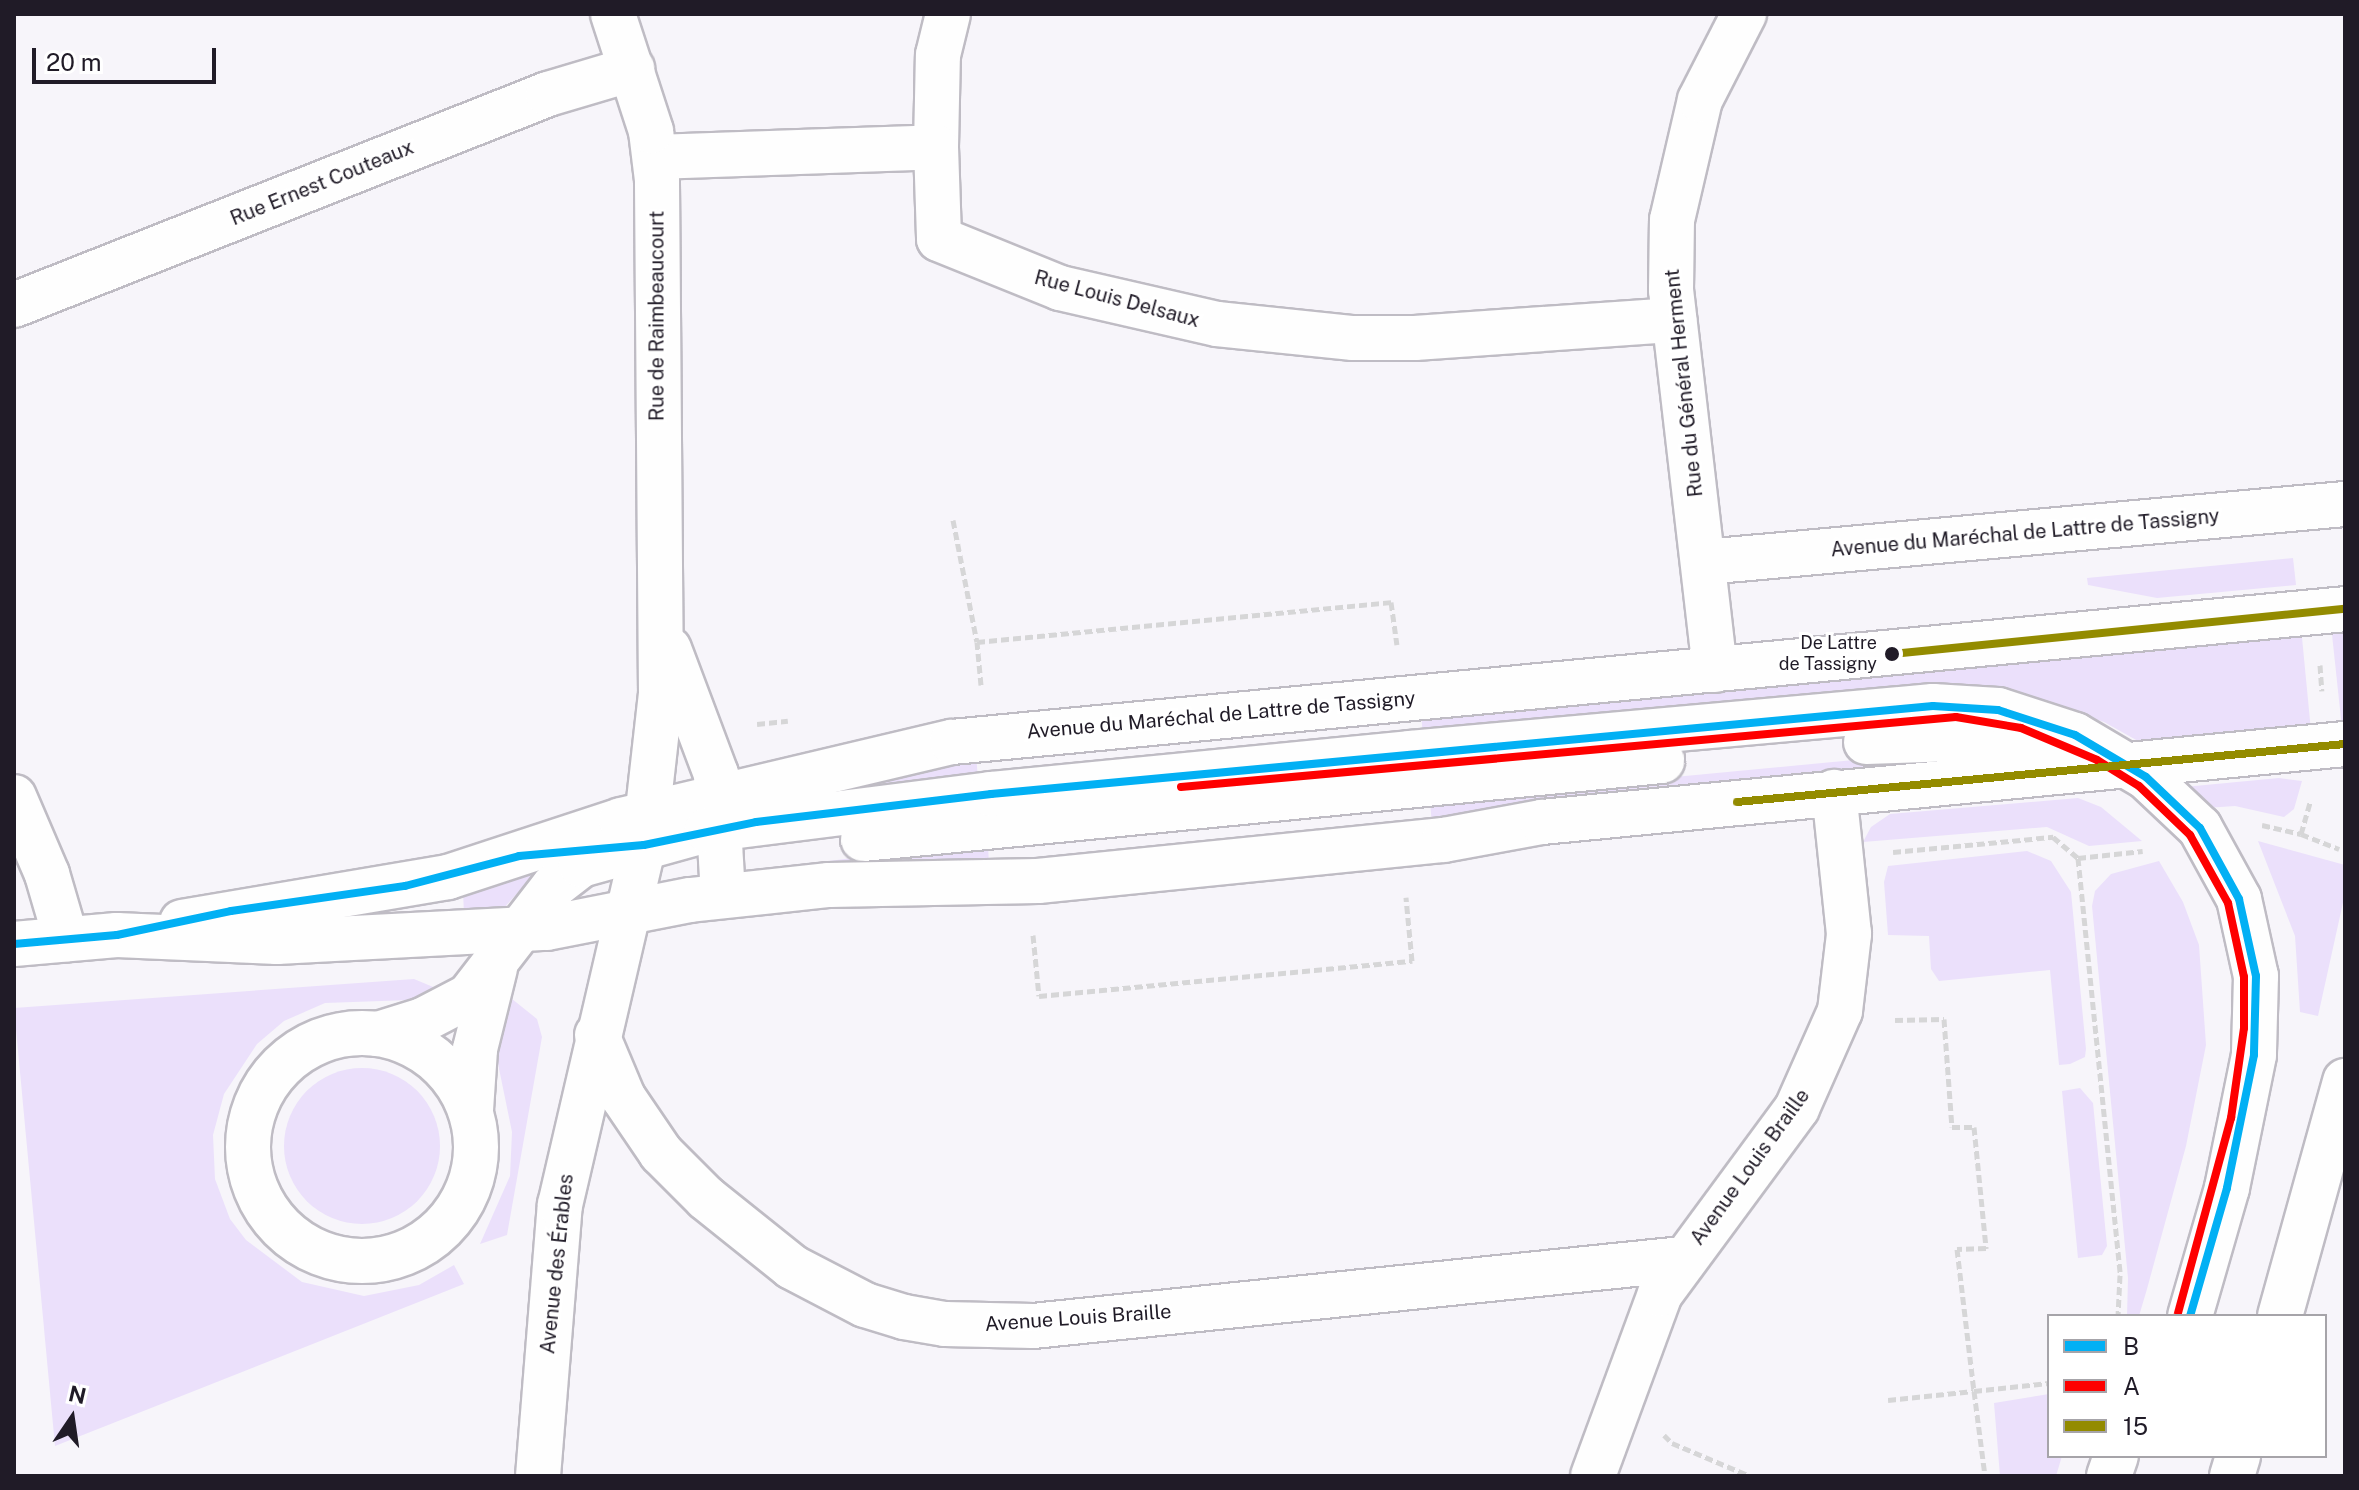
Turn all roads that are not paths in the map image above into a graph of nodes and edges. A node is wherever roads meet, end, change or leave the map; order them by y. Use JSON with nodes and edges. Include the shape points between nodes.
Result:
{"nodes":[{"id":1,"x":613,"y":14,"type":"edge"},
{"id":2,"x":948,"y":14,"type":"edge"},
{"id":3,"x":1744,"y":14,"type":"edge"},
{"id":4,"x":632,"y":69,"type":"junction"},
{"id":5,"x":936,"y":147,"type":"junction"},
{"id":6,"x":655,"y":157,"type":"junction"},
{"id":7,"x":14,"y":305,"type":"edge"},
{"id":8,"x":1674,"y":320,"type":"junction"},
{"id":9,"x":2345,"y":504,"type":"edge"},
{"id":10,"x":1705,"y":562,"type":"junction"},
{"id":11,"x":2345,"y":609,"type":"edge"},
{"id":12,"x":664,"y":623,"type":"junction"},
{"id":13,"x":1715,"y":670,"type":"junction"},
{"id":14,"x":2345,"y":744,"type":"edge"},
{"id":15,"x":2128,"y":765,"type":"junction"},
{"id":16,"x":2074,"y":770,"type":"junction"},
{"id":17,"x":1834,"y":792,"type":"junction"},
{"id":18,"x":14,"y":797,"type":"edge"},
{"id":19,"x":643,"y":843,"type":"junction"},
{"id":20,"x":722,"y":844,"type":"junction"},
{"id":21,"x":625,"y":915,"type":"junction"},
{"id":22,"x":522,"y":929,"type":"junction"},
{"id":23,"x":117,"y":935,"type":"junction"},
{"id":24,"x":66,"y":939,"type":"junction"},
{"id":25,"x":14,"y":944,"type":"edge"},
{"id":26,"x":495,"y":968,"type":"junction"},
{"id":27,"x":378,"y":1034,"type":"junction"},
{"id":28,"x":597,"y":1035,"type":"junction"},
{"id":29,"x":2345,"y":1081,"type":"edge"},
{"id":30,"x":471,"y":1110,"type":"junction"},
{"id":31,"x":2334,"y":1168,"type":"edge"},
{"id":32,"x":1682,"y":1259,"type":"junction"},
{"id":33,"x":2162,"y":1314,"type":"edge"},
{"id":34,"x":2191,"y":1314,"type":"edge"},
{"id":35,"x":2281,"y":1314,"type":"edge"},
{"id":36,"x":538,"y":1476,"type":"edge"},
{"id":37,"x":1593,"y":1476,"type":"edge"}],
"edges":[{"from":1,"to":4,"type":"street","name":"Rue de Raimbeaucourt"},
{"from":2,"to":5,"type":"street","via":[[938,55]]},
{"from":3,"to":8,"type":"street","name":"Rue du Général Herment","via":[[1700,100],[1686,143],[1672,220]]},
{"from":4,"to":6,"type":"street","name":"Rue de Raimbeaucourt"},
{"from":4,"to":7,"type":"street","name":"Rue Ernest Couteaux","via":[[548,94]]},
{"from":5,"to":6,"type":"street"},
{"from":5,"to":8,"type":"street","name":"Rue Louis Delsaux","via":[[939,239],[1060,288],[1146,310],[1217,324],[1353,338],[1481,335]]},
{"from":6,"to":12,"type":"street","name":"Rue de Raimbeaucourt"},
{"from":8,"to":10,"type":"street","name":"Rue du Général Herment"},
{"from":9,"to":10,"type":"street","name":"Avenue du Maréchal de Lattre de Tassigny"},
{"from":10,"to":13,"type":"street","name":"Rue du Général Herment"},
{"from":11,"to":13,"type":"street","name":"Avenue du Maréchal de Lattre de Tassigny"},
{"from":12,"to":19,"type":"street","name":"Rue de Raimbeaucourt"},
{"from":12,"to":20,"type":"street","name":"Rue de Raimbeaucourt","via":[[675,669],[709,745]]},
{"from":13,"to":20,"type":"street","name":"Avenue du Maréchal de Lattre de Tassigny","via":[[1017,733],[915,748]]},
{"from":14,"to":15,"type":"street","name":"Avenue du Maréchal de Lattre de Tassigny"},
{"from":15,"to":16,"type":"street","name":"Avenue du Maréchal de Lattre de Tassigny"},
{"from":15,"to":20,"type":"street","via":[[2075,735],[2024,716],[1933,706],[1180,775]]},
{"from":15,"to":34,"type":"street","via":[[2182,810],[2214,851],[2239,899],[2256,976],[2256,1029],[2245,1108]]},
{"from":16,"to":17,"type":"street","name":"Avenue du Maréchal de Lattre de Tassigny"},
{"from":16,"to":20,"type":"street","via":[[1990,744],[1897,739]]},
{"from":16,"to":33,"type":"street","via":[[2127,800],[2171,840],[2210,904],[2226,959],[2230,1037],[2219,1106]]},
{"from":17,"to":20,"type":"street","name":"Avenue du Maréchal de Lattre de Tassigny","via":[[1542,822],[1444,840],[962,886],[857,883]]},
{"from":17,"to":32,"type":"street","name":"Avenue Louis Braille","via":[[1849,934],[1840,1011],[1797,1108]]},
{"from":18,"to":24,"type":"street","via":[[47,874]]},
{"from":19,"to":20,"type":"street","name":"Avenue du Maréchal de Lattre de Tassigny"},
{"from":19,"to":20,"type":"street"},
{"from":19,"to":21,"type":"street","name":"Rue de Raimbeaucourt"},
{"from":19,"to":22,"type":"street","via":[[598,857],[567,874]]},
{"from":19,"to":23,"type":"street","name":"Avenue du Maréchal de Lattre de Tassigny","via":[[519,856],[405,886],[231,911]]},
{"from":20,"to":21,"type":"street","name":"Avenue du Maréchal de Lattre de Tassigny"},
{"from":21,"to":22,"type":"street","name":"Avenue du Maréchal de Lattre de Tassigny"},
{"from":21,"to":28,"type":"street","name":"Avenue des Érables"},
{"from":22,"to":23,"type":"street","name":"Avenue du Maréchal de Lattre de Tassigny","via":[[277,942]]},
{"from":22,"to":26,"type":"street"},
{"from":23,"to":24,"type":"street","name":"Avenue du Maréchal de Lattre de Tassigny"},
{"from":24,"to":25,"type":"street","name":"Avenue du Maréchal de Lattre de Tassigny"},
{"from":26,"to":27,"type":"street","via":[[458,1004]]},
{"from":26,"to":30,"type":"street","via":[[475,1049]]},
{"from":27,"to":30,"type":"street","via":[[428,1054],[454,1079]]},
{"from":27,"to":30,"type":"street","via":[[342,1034],[307,1047],[279,1070],[258,1100],[249,1135],[252,1172],[265,1206],[290,1234],[321,1252],[357,1261],[393,1256],[427,1240],[454,1215],[470,1183],[476,1147]]},
{"from":28,"to":32,"type":"street","name":"Avenue Louis Braille","via":[[623,1097],[661,1153],[706,1198],[792,1267],[865,1305],[904,1317],[945,1324],[1033,1326]]},
{"from":28,"to":36,"type":"street","name":"Avenue des Érables","via":[[560,1205]]},
{"from":29,"to":31,"type":"street"},
{"from":31,"to":35,"type":"street"},
{"from":32,"to":37,"type":"street","name":"Avenue Louis Braille","via":[[1648,1322]]}]}
